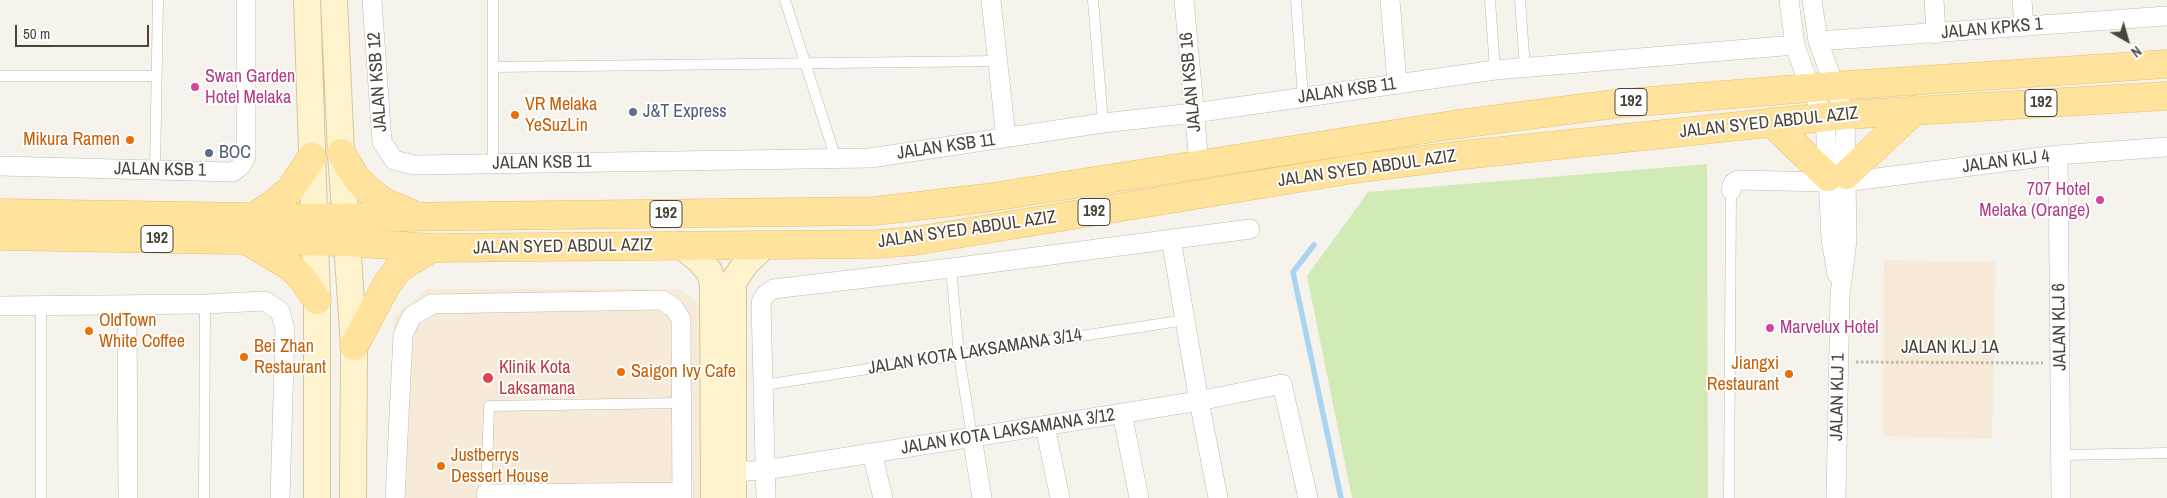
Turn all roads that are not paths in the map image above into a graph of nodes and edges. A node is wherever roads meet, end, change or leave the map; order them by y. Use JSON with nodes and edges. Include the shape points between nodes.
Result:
{"nodes":[{"id":1,"x":158,"y":0,"type":"edge"},
{"id":2,"x":246,"y":0,"type":"edge"},
{"id":3,"x":307,"y":0,"type":"edge"},
{"id":4,"x":334,"y":0,"type":"edge"},
{"id":5,"x":372,"y":0,"type":"edge"},
{"id":6,"x":494,"y":0,"type":"edge"},
{"id":7,"x":785,"y":0,"type":"edge"},
{"id":8,"x":992,"y":0,"type":"edge"},
{"id":9,"x":1092,"y":0,"type":"edge"},
{"id":10,"x":1184,"y":0,"type":"edge"},
{"id":11,"x":1296,"y":0,"type":"edge"},
{"id":12,"x":1390,"y":0,"type":"edge"},
{"id":13,"x":1490,"y":0,"type":"edge"},
{"id":14,"x":1520,"y":0,"type":"edge"},
{"id":15,"x":1789,"y":0,"type":"edge"},
{"id":16,"x":1812,"y":0,"type":"edge"},
{"id":17,"x":1934,"y":0,"type":"edge"},
{"id":18,"x":2022,"y":0,"type":"edge"},
{"id":19,"x":2167,"y":16,"type":"edge"},
{"id":20,"x":2024,"y":26,"type":"junction"},
{"id":21,"x":1936,"y":34,"type":"junction"},
{"id":22,"x":1818,"y":41,"type":"junction"},
{"id":23,"x":1795,"y":46,"type":"junction"},
{"id":24,"x":998,"y":61,"type":"junction"},
{"id":25,"x":804,"y":63,"type":"junction"},
{"id":26,"x":2167,"y":64,"type":"edge"},
{"id":27,"x":493,"y":67,"type":"junction"},
{"id":28,"x":1525,"y":68,"type":"junction"},
{"id":29,"x":1494,"y":70,"type":"junction"},
{"id":30,"x":0,"y":76,"type":"edge"},
{"id":31,"x":156,"y":76,"type":"junction"},
{"id":32,"x":1397,"y":83,"type":"junction"},
{"id":33,"x":1822,"y":87,"type":"junction"},
{"id":34,"x":2167,"y":96,"type":"edge"},
{"id":35,"x":1304,"y":97,"type":"junction"},
{"id":36,"x":1915,"y":110,"type":"junction"},
{"id":37,"x":1194,"y":113,"type":"junction"},
{"id":38,"x":1835,"y":116,"type":"junction"},
{"id":39,"x":1771,"y":122,"type":"junction"},
{"id":40,"x":1103,"y":123,"type":"junction"},
{"id":41,"x":1006,"y":138,"type":"junction"},
{"id":42,"x":2167,"y":146,"type":"edge"},
{"id":43,"x":341,"y":153,"type":"junction"},
{"id":44,"x":2058,"y":155,"type":"junction"},
{"id":45,"x":312,"y":157,"type":"junction"},
{"id":46,"x":836,"y":159,"type":"junction"},
{"id":47,"x":394,"y":160,"type":"joint"},
{"id":48,"x":1199,"y":163,"type":"junction"},
{"id":49,"x":493,"y":164,"type":"junction"},
{"id":50,"x":0,"y":166,"type":"edge"},
{"id":51,"x":154,"y":170,"type":"junction"},
{"id":52,"x":1837,"y":179,"type":"junction"},
{"id":53,"x":1731,"y":190,"type":"joint"},
{"id":54,"x":0,"y":213,"type":"edge"},
{"id":55,"x":416,"y":216,"type":"junction"},
{"id":56,"x":249,"y":229,"type":"junction"},
{"id":57,"x":1250,"y":229,"type":"dead end"},
{"id":58,"x":314,"y":230,"type":"junction"},
{"id":59,"x":346,"y":230,"type":"junction"},
{"id":60,"x":0,"y":236,"type":"edge"},
{"id":61,"x":1171,"y":239,"type":"junction"},
{"id":62,"x":681,"y":244,"type":"junction"},
{"id":63,"x":765,"y":245,"type":"junction"},
{"id":64,"x":432,"y":248,"type":"junction"},
{"id":65,"x":951,"y":268,"type":"junction"},
{"id":66,"x":316,"y":300,"type":"junction"},
{"id":67,"x":205,"y":304,"type":"junction"},
{"id":68,"x":127,"y":305,"type":"junction"},
{"id":69,"x":0,"y":306,"type":"edge"},
{"id":70,"x":40,"y":306,"type":"junction"},
{"id":71,"x":1185,"y":320,"type":"junction"},
{"id":72,"x":354,"y":346,"type":"junction"},
{"id":73,"x":959,"y":354,"type":"junction"},
{"id":74,"x":764,"y":385,"type":"junction"},
{"id":75,"x":1199,"y":401,"type":"junction"},
{"id":76,"x":681,"y":404,"type":"junction"},
{"id":77,"x":1122,"y":413,"type":"junction"},
{"id":78,"x":1045,"y":426,"type":"junction"},
{"id":79,"x":972,"y":437,"type":"junction"},
{"id":80,"x":872,"y":453,"type":"junction"},
{"id":81,"x":2167,"y":453,"type":"edge"},
{"id":82,"x":2061,"y":456,"type":"junction"},
{"id":83,"x":765,"y":470,"type":"junction"},
{"id":84,"x":732,"y":472,"type":"junction"},
{"id":85,"x":682,"y":495,"type":"edge"},
{"id":86,"x":486,"y":496,"type":"edge"},
{"id":87,"x":41,"y":498,"type":"edge"},
{"id":88,"x":128,"y":498,"type":"edge"},
{"id":89,"x":204,"y":498,"type":"edge"},
{"id":90,"x":280,"y":498,"type":"edge"},
{"id":91,"x":317,"y":498,"type":"edge"},
{"id":92,"x":353,"y":498,"type":"edge"},
{"id":93,"x":395,"y":498,"type":"edge"},
{"id":94,"x":714,"y":498,"type":"edge"},
{"id":95,"x":733,"y":498,"type":"edge"},
{"id":96,"x":766,"y":498,"type":"edge"},
{"id":97,"x":882,"y":498,"type":"edge"},
{"id":98,"x":982,"y":498,"type":"edge"},
{"id":99,"x":1060,"y":498,"type":"edge"},
{"id":100,"x":1139,"y":498,"type":"edge"},
{"id":101,"x":1218,"y":498,"type":"edge"},
{"id":102,"x":1308,"y":498,"type":"edge"},
{"id":103,"x":1729,"y":498,"type":"edge"},
{"id":104,"x":1836,"y":498,"type":"edge"},
{"id":105,"x":2061,"y":498,"type":"edge"}],
"edges":[{"from":1,"to":31,"type":"lane"},
{"from":2,"to":51,"type":"street","name":"JALAN KSB 1","via":[[246,157],[233,172]]},
{"from":3,"to":45,"type":"main road"},
{"from":4,"to":43,"type":"main road"},
{"from":5,"to":47,"type":"street","name":"JALAN KSB 12","via":[[382,142]]},
{"from":6,"to":27,"type":"lane"},
{"from":7,"to":25,"type":"lane"},
{"from":8,"to":24,"type":"street"},
{"from":9,"to":40,"type":"lane"},
{"from":10,"to":37,"type":"street","name":"JALAN KSB 16"},
{"from":11,"to":35,"type":"lane"},
{"from":12,"to":32,"type":"street"},
{"from":13,"to":29,"type":"lane"},
{"from":14,"to":28,"type":"lane"},
{"from":15,"to":23,"type":"street"},
{"from":16,"to":22,"type":"street"},
{"from":17,"to":21,"type":"street"},
{"from":18,"to":20,"type":"street"},
{"from":19,"to":20,"type":"street","name":"JALAN KPKS 1"},
{"from":20,"to":21,"type":"street","name":"JALAN KPKS 1"},
{"from":21,"to":22,"type":"street","name":"JALAN KPKS 1"},
{"from":22,"to":33,"type":"street"},
{"from":23,"to":28,"type":"street","name":"JALAN KSB 11"},
{"from":23,"to":33,"type":"street"},
{"from":24,"to":25,"type":"lane"},
{"from":24,"to":41,"type":"street"},
{"from":25,"to":27,"type":"lane"},
{"from":25,"to":46,"type":"lane"},
{"from":26,"to":33,"type":"main road","name":"JALAN SYED ABDUL AZIZ","number":"192"},
{"from":27,"to":49,"type":"lane"},
{"from":28,"to":29,"type":"street","name":"JALAN KSB 11"},
{"from":29,"to":32,"type":"street","name":"JALAN KSB 11"},
{"from":30,"to":31,"type":"lane"},
{"from":31,"to":51,"type":"lane"},
{"from":32,"to":35,"type":"street","name":"JALAN KSB 11"},
{"from":33,"to":38,"type":"street"},
{"from":33,"to":48,"type":"main road","name":"JALAN SYED ABDUL AZIZ","number":"192","via":[[1614,104]]},
{"from":34,"to":36,"type":"main road","name":"JALAN SYED ABDUL AZIZ","number":"192"},
{"from":35,"to":37,"type":"street","name":"JALAN KSB 11"},
{"from":36,"to":38,"type":"main road","name":"JALAN SYED ABDUL AZIZ","number":"192"},
{"from":36,"to":52,"type":"main road"},
{"from":37,"to":40,"type":"street","name":"JALAN KSB 11"},
{"from":37,"to":48,"type":"street","name":"JALAN KSB 16"},
{"from":38,"to":39,"type":"main road","name":"JALAN SYED ABDUL AZIZ","number":"192"},
{"from":38,"to":52,"type":"street","name":"JALAN KLJ 1"},
{"from":39,"to":52,"type":"main road"},
{"from":39,"to":63,"type":"main road","name":"JALAN SYED ABDUL AZIZ","number":"192","via":[[1463,155],[1340,172],[914,241]]},
{"from":40,"to":41,"type":"street","name":"JALAN KSB 11"},
{"from":41,"to":46,"type":"street","name":"JALAN KSB 11","via":[[870,158]]},
{"from":42,"to":44,"type":"street","name":"JALAN KLJ 4"},
{"from":43,"to":55,"type":"main road","via":[[357,179],[369,191],[384,202]]},
{"from":43,"to":59,"type":"main road"},
{"from":44,"to":52,"type":"street","name":"JALAN KLJ 4"},
{"from":44,"to":82,"type":"street","name":"JALAN KLJ 6"},
{"from":45,"to":56,"type":"main road","via":[[290,190]]},
{"from":45,"to":58,"type":"main road"},
{"from":46,"to":49,"type":"street","name":"JALAN KSB 11"},
{"from":47,"to":49,"type":"street","name":"JALAN KSB 11","via":[[414,165]]},
{"from":48,"to":55,"type":"main road","name":"JALAN SYED ABDUL AZIZ","number":"192","via":[[986,198],[875,212]]},
{"from":50,"to":51,"type":"street","name":"JALAN KSB 1"},
{"from":52,"to":53,"type":"street","name":"JALAN KLJ 4","via":[[1739,180],[1733,183]]},
{"from":52,"to":104,"type":"street","name":"JALAN KLJ 1","via":[[1831,239],[1840,295]]},
{"from":53,"to":103,"type":"lane"},
{"from":54,"to":56,"type":"main road","name":"JALAN SYED ABDUL AZIZ","number":"192"},
{"from":55,"to":59,"type":"main road","name":"JALAN SYED ABDUL AZIZ","number":"192"},
{"from":56,"to":58,"type":"main road","name":"JALAN SYED ABDUL AZIZ","number":"192"},
{"from":56,"to":60,"type":"main road","name":"JALAN SYED ABDUL AZIZ","number":"192"},
{"from":56,"to":66,"type":"main road","via":[[292,266]]},
{"from":57,"to":61,"type":"street"},
{"from":58,"to":59,"type":"main road","name":"JALAN SYED ABDUL AZIZ","number":"192"},
{"from":58,"to":66,"type":"main road"},
{"from":59,"to":64,"type":"main road","name":"JALAN SYED ABDUL AZIZ","number":"192"},
{"from":59,"to":72,"type":"main road"},
{"from":61,"to":65,"type":"street"},
{"from":61,"to":71,"type":"street"},
{"from":62,"to":63,"type":"main road","name":"JALAN SYED ABDUL AZIZ","number":"192"},
{"from":62,"to":64,"type":"main road","name":"JALAN SYED ABDUL AZIZ","number":"192"},
{"from":62,"to":94,"type":"main road","via":[[709,272],[713,283]]},
{"from":63,"to":84,"type":"main road","via":[[733,282]]},
{"from":64,"to":72,"type":"main road","via":[[399,268]]},
{"from":65,"to":73,"type":"lane"},
{"from":65,"to":74,"type":"street","via":[[773,289],[761,302]]},
{"from":66,"to":91,"type":"main road"},
{"from":67,"to":68,"type":"street"},
{"from":67,"to":89,"type":"lane"},
{"from":67,"to":90,"type":"street","via":[[266,301],[280,312],[285,329]]},
{"from":68,"to":70,"type":"street"},
{"from":68,"to":88,"type":"street"},
{"from":69,"to":70,"type":"street"},
{"from":70,"to":87,"type":"lane"},
{"from":71,"to":73,"type":"lane","name":"JALAN KOTA LAKSAMANA 3/14"},
{"from":71,"to":75,"type":"street"},
{"from":72,"to":92,"type":"main road"},
{"from":73,"to":74,"type":"lane","name":"JALAN KOTA LAKSAMANA 3/14"},
{"from":73,"to":79,"type":"lane"},
{"from":74,"to":83,"type":"street"},
{"from":75,"to":77,"type":"street","name":"JALAN KOTA LAKSAMANA 3/12"},
{"from":75,"to":101,"type":"street"},
{"from":75,"to":102,"type":"street","name":"JALAN KOTA LAKSAMANA 3/12","via":[[1282,384]]},
{"from":76,"to":85,"type":"street"},
{"from":76,"to":86,"type":"lane","via":[[489,406]]},
{"from":76,"to":93,"type":"street","via":[[680,319],[674,308],[662,300],[432,304],[412,316],[402,334]]},
{"from":77,"to":78,"type":"street","name":"JALAN KOTA LAKSAMANA 3/12"},
{"from":77,"to":100,"type":"street"},
{"from":78,"to":79,"type":"street","name":"JALAN KOTA LAKSAMANA 3/12"},
{"from":78,"to":99,"type":"street"},
{"from":79,"to":80,"type":"street","name":"JALAN KOTA LAKSAMANA 3/12"},
{"from":79,"to":98,"type":"street"},
{"from":80,"to":83,"type":"street","name":"JALAN KOTA LAKSAMANA 3/12"},
{"from":80,"to":97,"type":"street"},
{"from":81,"to":82,"type":"lane"},
{"from":82,"to":105,"type":"street","name":"JALAN KLJ 6"},
{"from":83,"to":84,"type":"street","name":"JALAN KOTA LAKSAMANA 3/12"},
{"from":83,"to":96,"type":"street"},
{"from":84,"to":95,"type":"main road"},
{"from":85,"to":86,"type":"street"}]}
